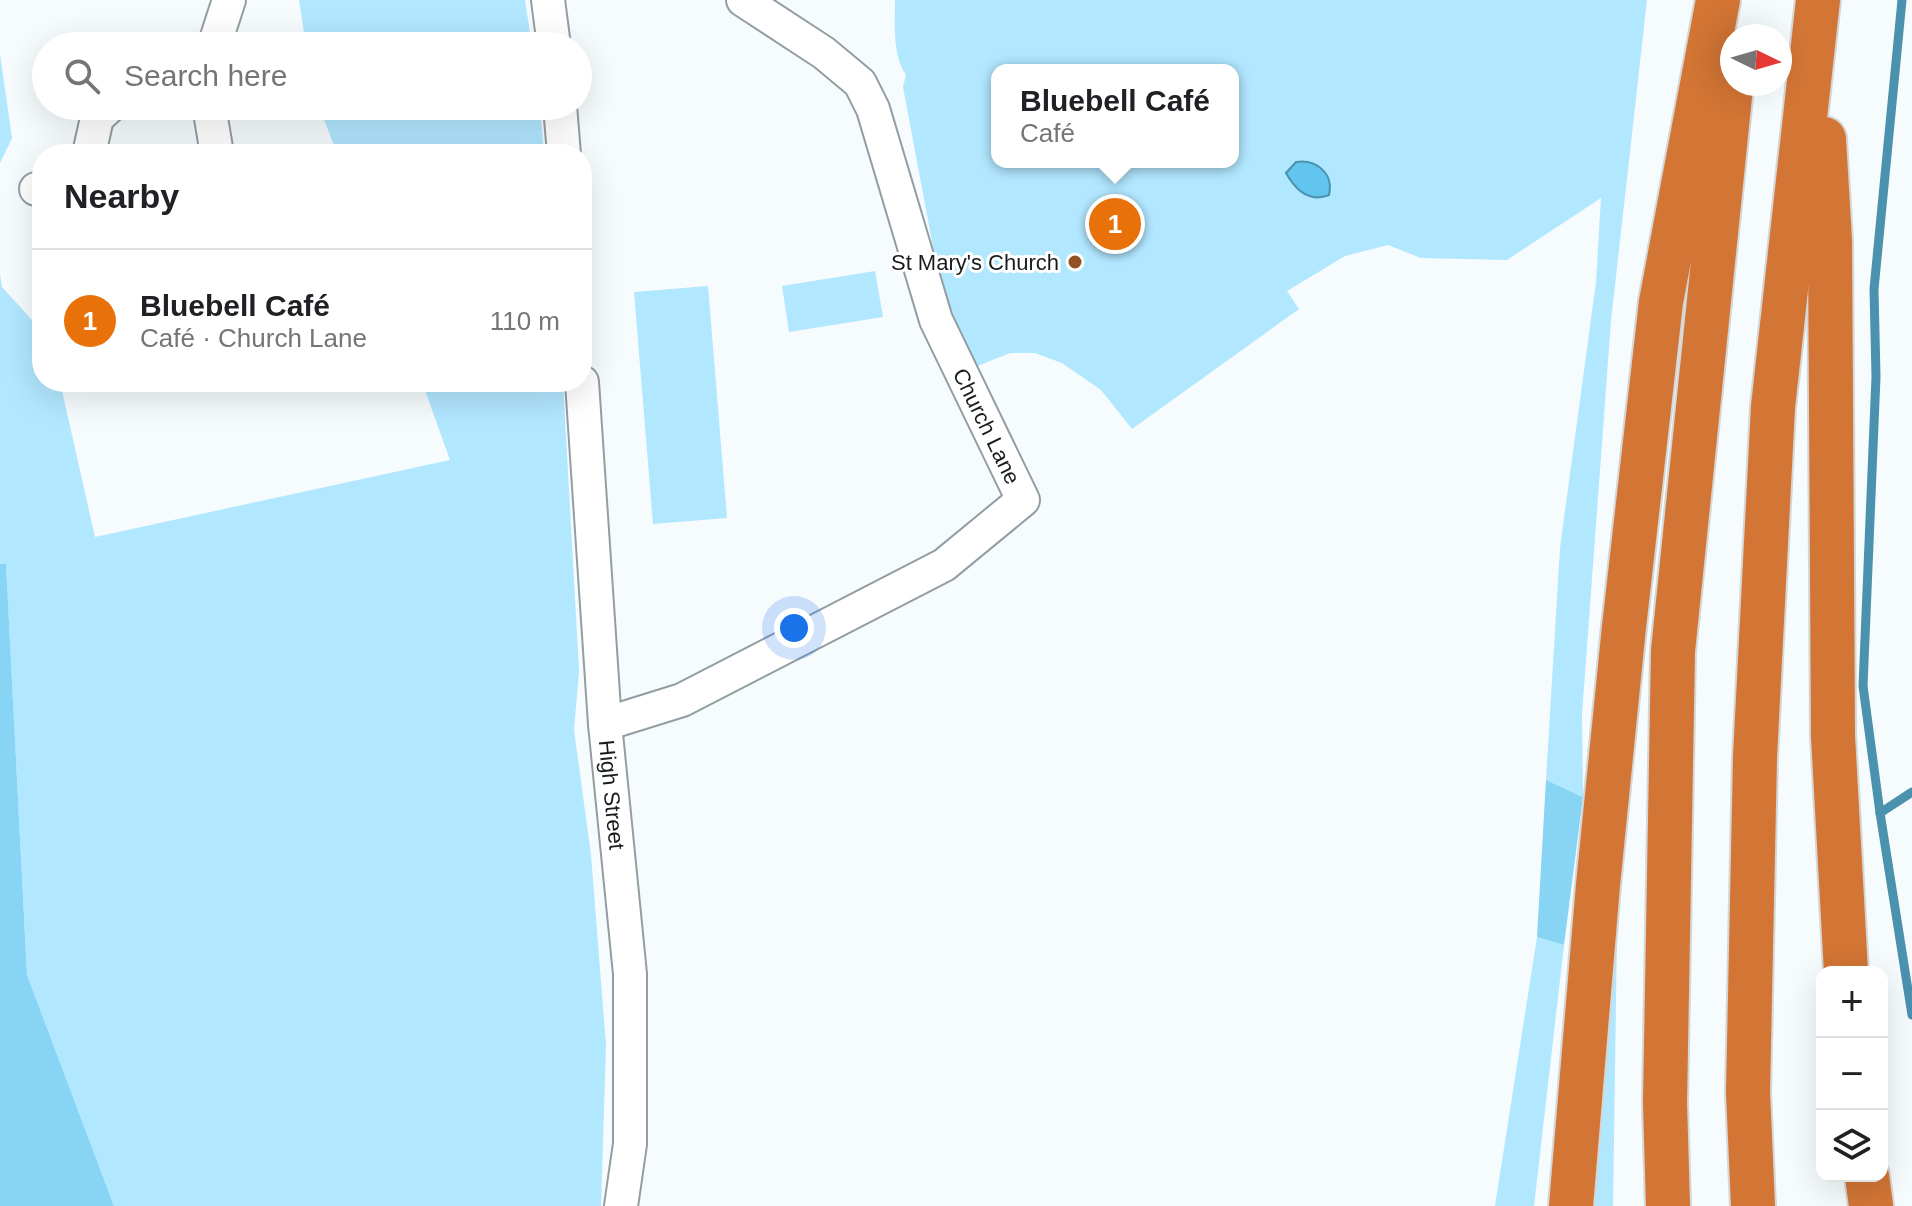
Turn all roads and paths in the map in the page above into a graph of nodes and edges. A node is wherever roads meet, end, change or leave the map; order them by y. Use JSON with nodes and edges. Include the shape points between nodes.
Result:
{"nodes":[{"id":1,"x":229,"y":0,"type":"edge"},
{"id":2,"x":548,"y":0,"type":"edge"},
{"id":3,"x":743,"y":0,"type":"edge"},
{"id":4,"x":1718,"y":0,"type":"edge"},
{"id":5,"x":1740,"y":0,"type":"edge"},
{"id":6,"x":1817,"y":11,"type":"edge"},
{"id":7,"x":1737,"y":24,"type":"edge"},
{"id":8,"x":219,"y":32,"type":"edge"},
{"id":9,"x":552,"y":32,"type":"edge"},
{"id":10,"x":1730,"y":96,"type":"edge"},
{"id":11,"x":873,"y":109,"type":"junction"},
{"id":12,"x":97,"y":120,"type":"edge"},
{"id":13,"x":211,"y":120,"type":"edge"},
{"id":14,"x":561,"y":120,"type":"edge"},
{"id":15,"x":91,"y":144,"type":"edge"},
{"id":16,"x":215,"y":144,"type":"edge"},
{"id":17,"x":563,"y":144,"type":"edge"},
{"id":18,"x":864,"y":152,"type":"dead end"},
{"id":19,"x":583,"y":392,"type":"edge"},
{"id":20,"x":605,"y":724,"type":"junction"},
{"id":21,"x":1846,"y":966,"type":"edge"},
{"id":22,"x":1868,"y":1182,"type":"edge"},
{"id":23,"x":621,"y":1206,"type":"edge"},
{"id":24,"x":1571,"y":1206,"type":"edge"},
{"id":25,"x":1668,"y":1206,"type":"edge"},
{"id":26,"x":1753,"y":1206,"type":"edge"},
{"id":27,"x":1871,"y":1206,"type":"edge"}],
"edges":[{"from":1,"to":8,"type":"street"},
{"from":2,"to":9,"type":"street"},
{"from":3,"to":11,"type":"street","name":"Church Lane","via":[[860,83]]},
{"from":4,"to":24,"type":"highway","via":[[1661,302],[1602,840]]},
{"from":5,"to":7,"type":"highway"},
{"from":6,"to":21,"type":"highway","via":[[1830,241],[1833,736]]},
{"from":6,"to":26,"type":"highway","via":[[1773,407],[1754,773],[1748,1092]]},
{"from":10,"to":25,"type":"highway","via":[[1673,651]]},
{"from":11,"to":18,"type":"street","via":[[873,136]]},
{"from":11,"to":20,"type":"street","name":"Church Lane","via":[[936,320],[1023,500],[944,565],[682,700]]},
{"from":12,"to":15,"type":"street"},
{"from":13,"to":16,"type":"street"},
{"from":14,"to":17,"type":"street"},
{"from":19,"to":20,"type":"street","name":"High Street"},
{"from":20,"to":23,"type":"street","name":"High Street","via":[[630,974],[630,1144]]},
{"from":22,"to":27,"type":"highway"}]}
